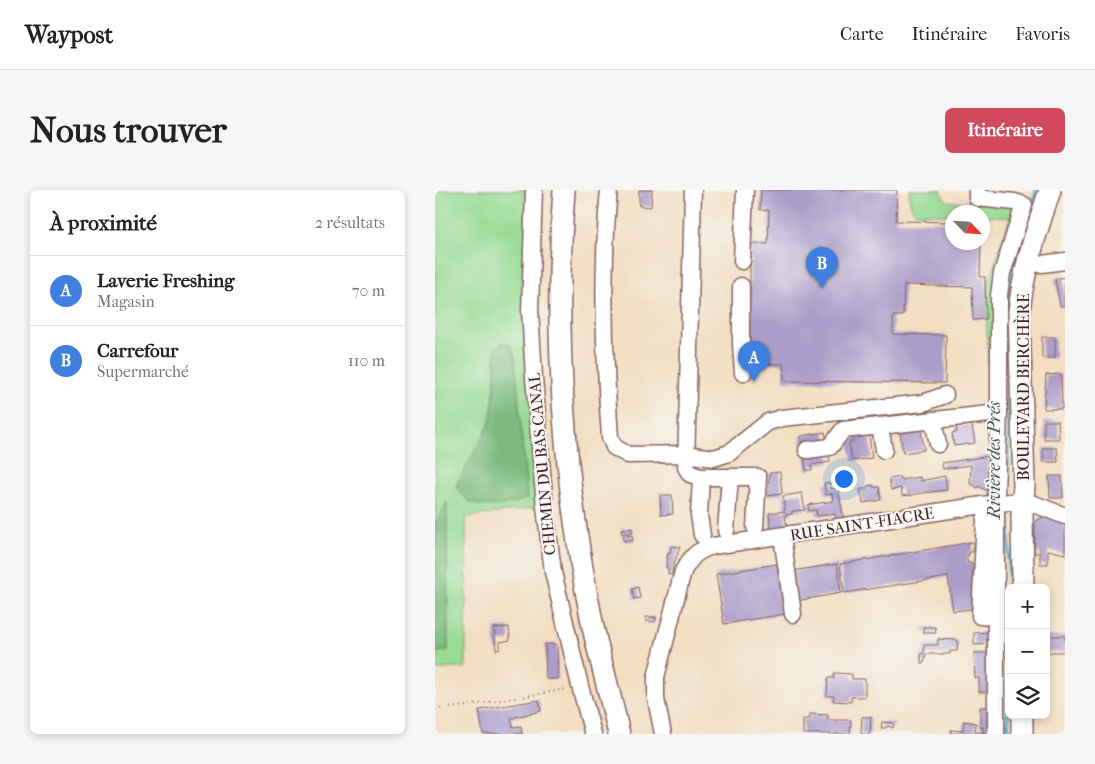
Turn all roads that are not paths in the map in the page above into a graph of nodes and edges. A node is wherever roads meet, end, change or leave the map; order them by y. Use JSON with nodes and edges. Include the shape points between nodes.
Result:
{"nodes":[{"id":1,"x":534,"y":190,"type":"edge"},
{"id":2,"x":564,"y":190,"type":"edge"},
{"id":3,"x":577,"y":190,"type":"edge"},
{"id":4,"x":609,"y":190,"type":"edge"},
{"id":5,"x":693,"y":190,"type":"edge"},
{"id":6,"x":745,"y":190,"type":"edge"},
{"id":7,"x":977,"y":190,"type":"edge"},
{"id":8,"x":1050,"y":190,"type":"edge"},
{"id":9,"x":742,"y":261,"type":"dead end"},
{"id":10,"x":1065,"y":261,"type":"edge"},
{"id":11,"x":1028,"y":263,"type":"junction"},
{"id":12,"x":741,"y":286,"type":"dead end"},
{"id":13,"x":743,"y":372,"type":"dead end"},
{"id":14,"x":945,"y":395,"type":"dead end"},
{"id":15,"x":999,"y":413,"type":"junction"},
{"id":16,"x":933,"y":420,"type":"junction"},
{"id":17,"x":880,"y":426,"type":"junction"},
{"id":18,"x":938,"y":444,"type":"dead end"},
{"id":19,"x":807,"y":450,"type":"dead end"},
{"id":20,"x":885,"y":450,"type":"dead end"},
{"id":21,"x":686,"y":454,"type":"junction"},
{"id":22,"x":701,"y":477,"type":"junction"},
{"id":23,"x":730,"y":477,"type":"junction"},
{"id":24,"x":1023,"y":501,"type":"junction"},
{"id":25,"x":996,"y":503,"type":"junction"},
{"id":26,"x":1065,"y":516,"type":"edge"},
{"id":27,"x":755,"y":527,"type":"dead end"},
{"id":28,"x":726,"y":531,"type":"dead end"},
{"id":29,"x":782,"y":536,"type":"junction"},
{"id":30,"x":701,"y":542,"type":"junction"},
{"id":31,"x":1023,"y":584,"type":"edge"},
{"id":32,"x":793,"y":614,"type":"dead end"},
{"id":33,"x":1022,"y":719,"type":"edge"},
{"id":34,"x":593,"y":734,"type":"edge"},
{"id":35,"x":619,"y":734,"type":"edge"},
{"id":36,"x":633,"y":734,"type":"edge"},
{"id":37,"x":663,"y":734,"type":"edge"},
{"id":38,"x":996,"y":734,"type":"edge"},
{"id":39,"x":1022,"y":734,"type":"edge"}],
"edges":[{"from":1,"to":34,"type":"street","name":"CHEMIN DU BAS CANAL","via":[[530,310],[539,442],[553,572]]},
{"from":2,"to":35,"type":"main road","via":[[559,309],[563,399],[574,513],[593,627]]},
{"from":3,"to":36,"type":"main road","via":[[573,299],[587,510],[606,623]]},
{"from":4,"to":21,"type":"street","via":[[604,325],[610,437],[614,447],[627,455]]},
{"from":5,"to":21,"type":"street"},
{"from":6,"to":9,"type":"street"},
{"from":7,"to":15,"type":"street","via":[[977,198],[1024,205],[1002,273],[999,295]]},
{"from":8,"to":11,"type":"main road","name":"BOULEVARD BERCHÈRE"},
{"from":10,"to":11,"type":"street"},
{"from":11,"to":24,"type":"main road","name":"BOULEVARD BERCHÈRE","via":[[1021,286],[1019,312]]},
{"from":12,"to":13,"type":"street"},
{"from":14,"to":21,"type":"street","via":[[923,403],[782,418],[768,422],[729,453],[714,458]]},
{"from":15,"to":16,"type":"street"},
{"from":15,"to":25,"type":"street"},
{"from":16,"to":17,"type":"street"},
{"from":16,"to":18,"type":"street"},
{"from":17,"to":19,"type":"street","via":[[843,430],[830,447]]},
{"from":17,"to":20,"type":"street"},
{"from":21,"to":22,"type":"street","via":[[686,467],[690,474]]},
{"from":22,"to":23,"type":"street"},
{"from":22,"to":30,"type":"street"},
{"from":23,"to":27,"type":"street","via":[[758,477]]},
{"from":23,"to":28,"type":"street"},
{"from":24,"to":25,"type":"street","name":"RUE SAINT-FIACRE"},
{"from":24,"to":26,"type":"street"},
{"from":24,"to":31,"type":"main road","name":"BOULEVARD BERCHÈRE"},
{"from":25,"to":29,"type":"street","name":"RUE SAINT-FIACRE"},
{"from":25,"to":38,"type":"street"},
{"from":29,"to":30,"type":"street","name":"RUE SAINT-FIACRE","via":[[713,546]]},
{"from":29,"to":32,"type":"street"},
{"from":30,"to":37,"type":"street","via":[[683,571],[656,677],[656,699]]},
{"from":33,"to":39,"type":"main road"}]}
